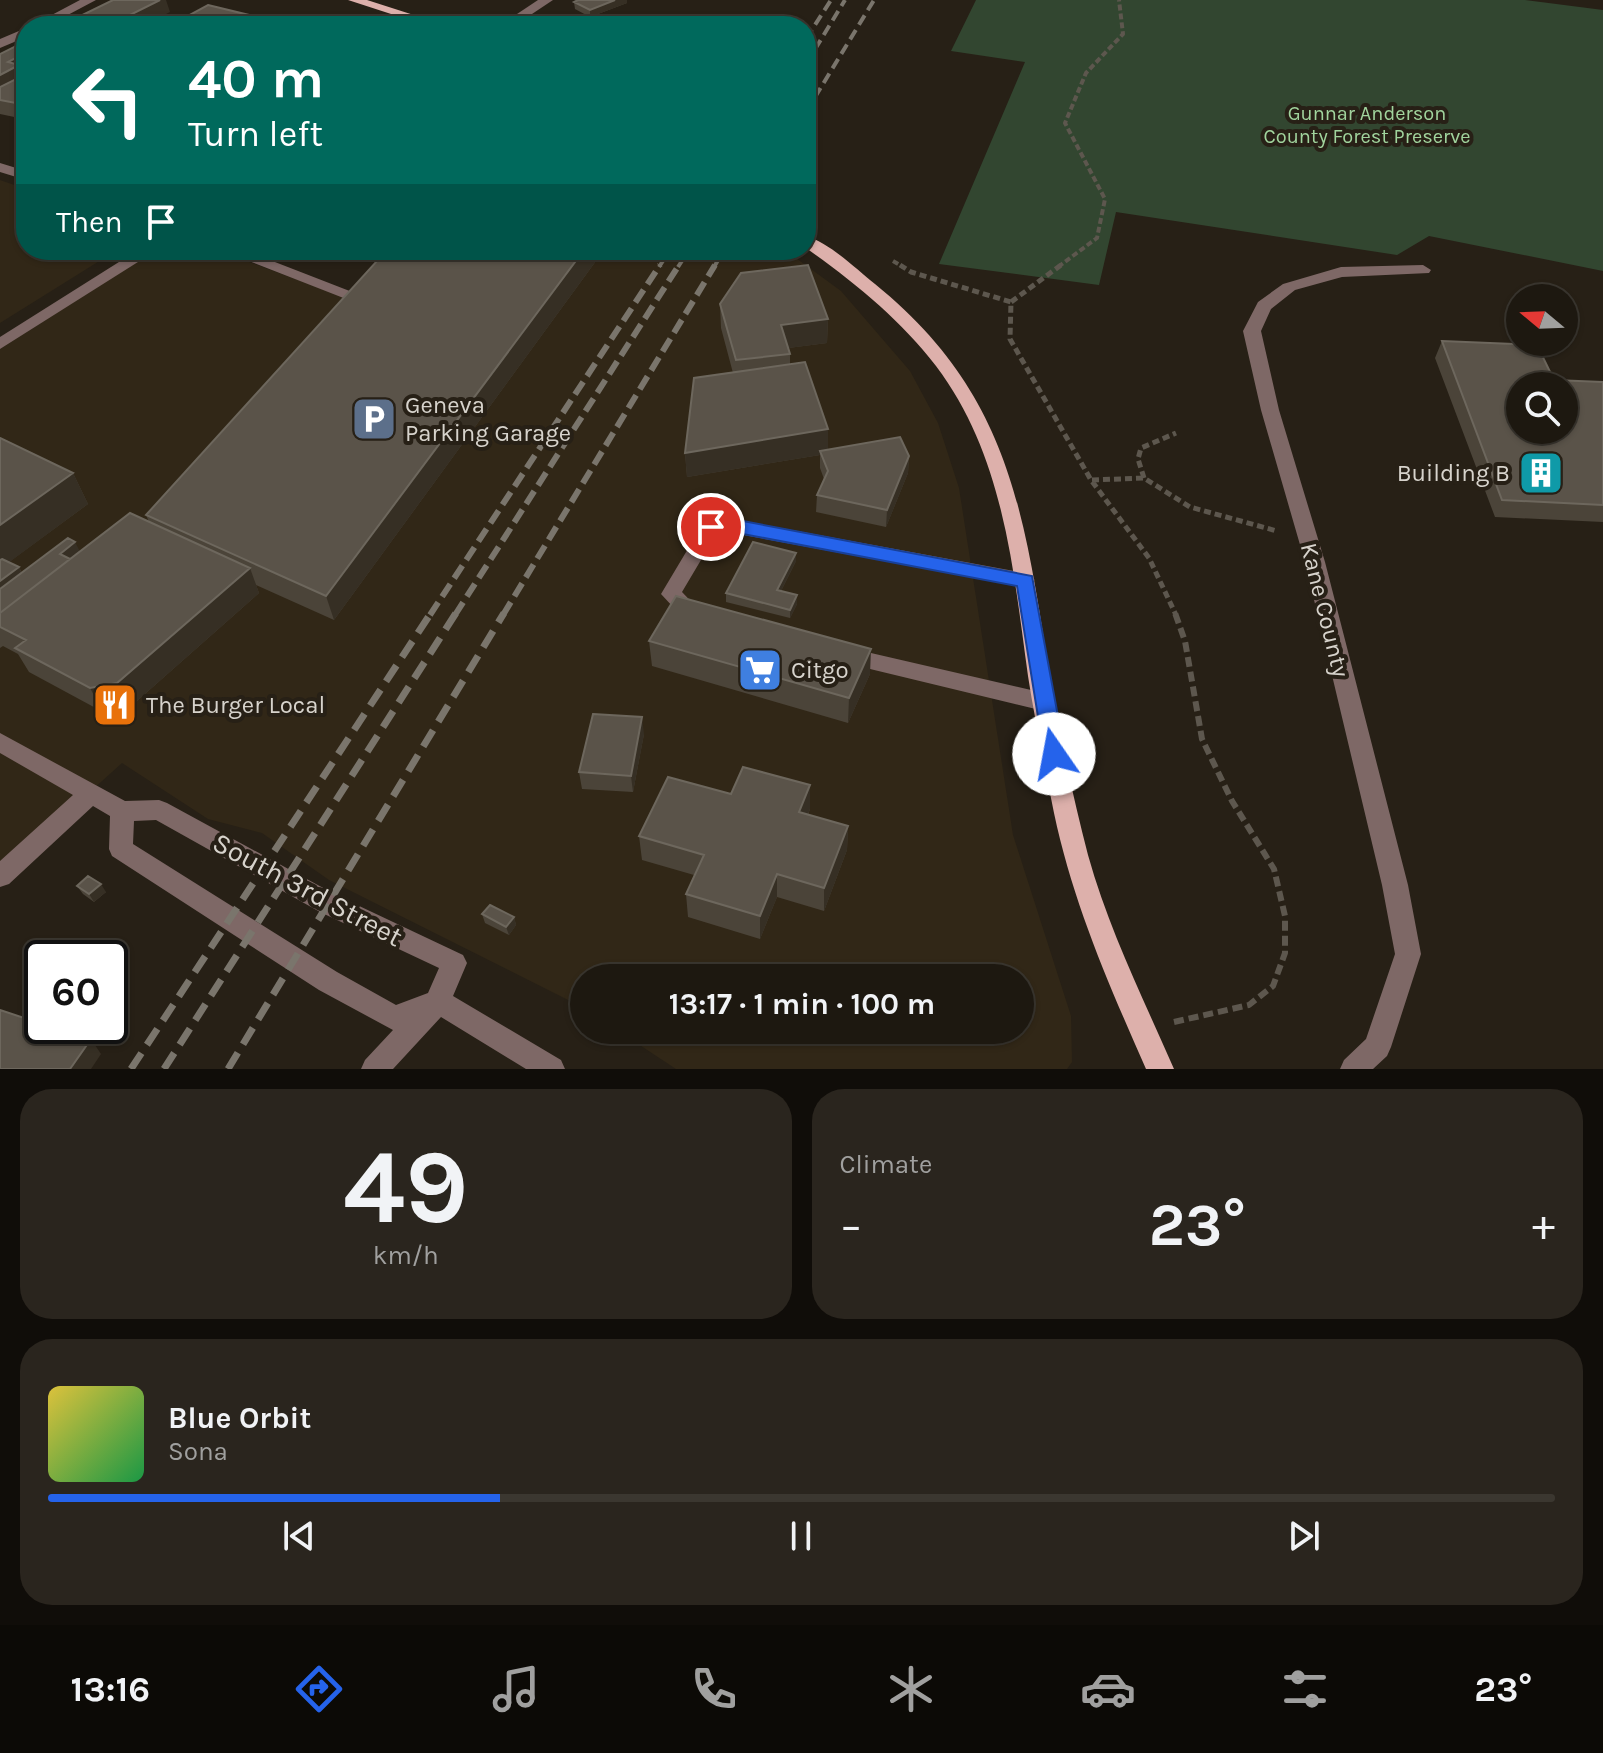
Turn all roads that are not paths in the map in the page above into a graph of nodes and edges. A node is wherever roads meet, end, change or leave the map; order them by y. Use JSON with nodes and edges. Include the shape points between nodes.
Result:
{"nodes":[{"id":1,"x":90,"y":0,"type":"edge"},
{"id":2,"x":354,"y":0,"type":"edge"},
{"id":3,"x":547,"y":0,"type":"edge"},
{"id":4,"x":57,"y":16,"type":"edge"},
{"id":5,"x":408,"y":16,"type":"edge"},
{"id":6,"x":521,"y":16,"type":"edge"},
{"id":7,"x":816,"y":247,"type":"edge"},
{"id":8,"x":133,"y":260,"type":"edge"},
{"id":9,"x":256,"y":260,"type":"edge"},
{"id":10,"x":1423,"y":270,"type":"dead end"},
{"id":11,"x":370,"y":302,"type":"edge"},
{"id":12,"x":0,"y":344,"type":"edge"},
{"id":13,"x":1025,"y":580,"type":"junction"},
{"id":14,"x":721,"y":623,"type":"edge"},
{"id":15,"x":827,"y":650,"type":"edge"},
{"id":16,"x":1046,"y":714,"type":"junction"},
{"id":17,"x":0,"y":742,"type":"edge"},
{"id":18,"x":92,"y":793,"type":"junction"},
{"id":19,"x":122,"y":811,"type":"junction"},
{"id":20,"x":0,"y":876,"type":"edge"},
{"id":21,"x":438,"y":1001,"type":"junction"},
{"id":22,"x":533,"y":1065,"type":"edge"},
{"id":23,"x":375,"y":1069,"type":"edge"},
{"id":24,"x":1160,"y":1069,"type":"edge"},
{"id":25,"x":1354,"y":1069,"type":"edge"}],
"edges":[{"from":1,"to":4,"type":"street"},
{"from":2,"to":5,"type":"main road"},
{"from":3,"to":6,"type":"street"},
{"from":7,"to":13,"type":"main road","via":[[852,270],[898,311],[966,396],[1003,478]]},
{"from":8,"to":12,"type":"street"},
{"from":9,"to":11,"type":"street"},
{"from":10,"to":25,"type":"street","name":"Kane County","via":[[1341,272],[1289,287],[1264,306],[1252,331],[1395,885],[1408,954],[1377,1047]]},
{"from":13,"to":14,"type":"street","via":[[727,525],[711,527],[671,594],[690,615]]},
{"from":13,"to":16,"type":"main road"},
{"from":15,"to":16,"type":"street"},
{"from":16,"to":24,"type":"main road","via":[[1087,892]]},
{"from":17,"to":18,"type":"street"},
{"from":18,"to":19,"type":"street"},
{"from":18,"to":20,"type":"street"},
{"from":19,"to":21,"type":"street","via":[[121,849],[328,981],[394,1018]]},
{"from":19,"to":21,"type":"street","name":"South 3rd Street","via":[[159,810],[329,904],[454,963]]},
{"from":21,"to":22,"type":"street"},
{"from":21,"to":23,"type":"street"}]}
